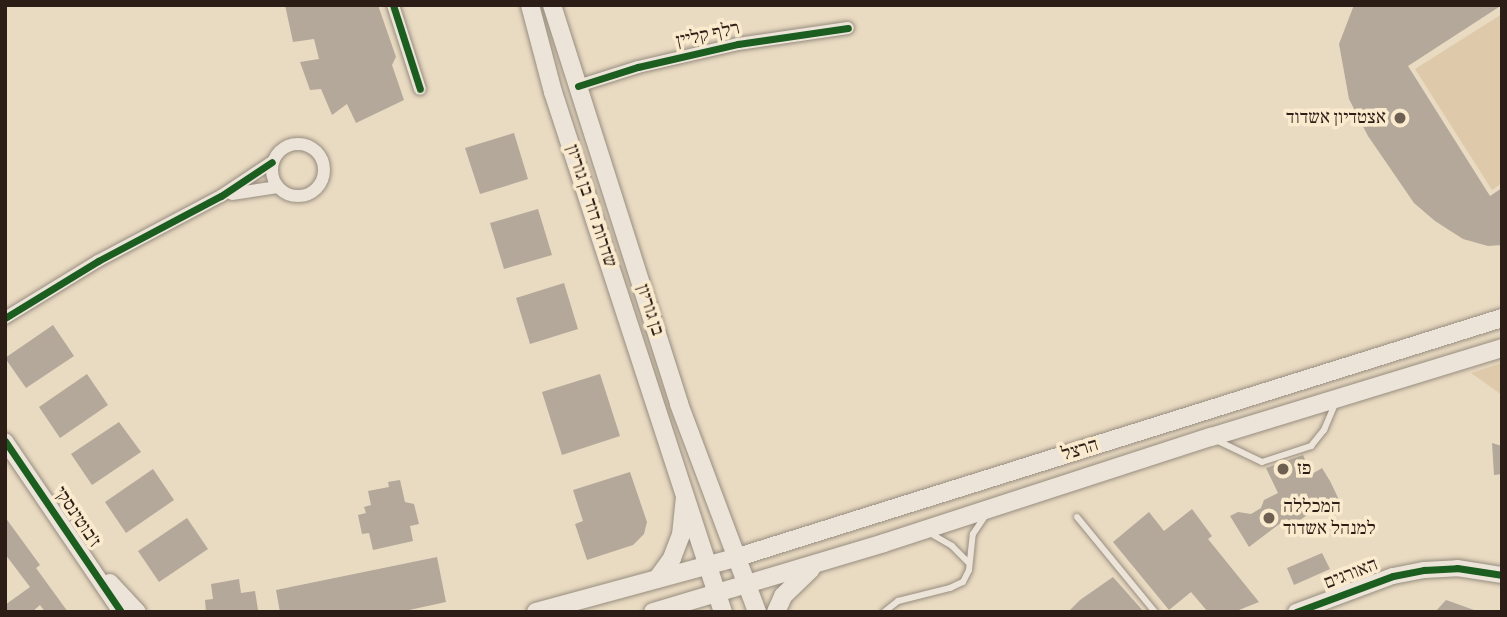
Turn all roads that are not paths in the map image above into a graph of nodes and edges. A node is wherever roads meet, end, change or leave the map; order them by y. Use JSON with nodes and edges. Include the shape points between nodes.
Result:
{"nodes":[{"id":1,"x":393,"y":5,"type":"edge"},
{"id":2,"x":530,"y":5,"type":"edge"},
{"id":3,"x":552,"y":5,"type":"edge"},
{"id":4,"x":848,"y":28,"type":"dead end"},
{"id":5,"x":578,"y":86,"type":"junction"},
{"id":6,"x":420,"y":89,"type":"dead end"},
{"id":7,"x":272,"y":162,"type":"junction"},
{"id":8,"x":277,"y":187,"type":"junction"},
{"id":9,"x":222,"y":197,"type":"junction"},
{"id":10,"x":5,"y":318,"type":"edge"},
{"id":11,"x":1502,"y":318,"type":"edge"},
{"id":12,"x":1502,"y":348,"type":"edge"},
{"id":13,"x":1338,"y":398,"type":"junction"},
{"id":14,"x":1211,"y":437,"type":"junction"},
{"id":15,"x":5,"y":441,"type":"edge"},
{"id":16,"x":686,"y":494,"type":"junction"},
{"id":17,"x":990,"y":508,"type":"junction"},
{"id":18,"x":1077,"y":516,"type":"dead end"},
{"id":19,"x":924,"y":529,"type":"junction"},
{"id":20,"x":80,"y":549,"type":"junction"},
{"id":21,"x":738,"y":557,"type":"junction"},
{"id":22,"x":968,"y":562,"type":"junction"},
{"id":23,"x":710,"y":564,"type":"junction"},
{"id":24,"x":817,"y":564,"type":"junction"},
{"id":25,"x":1502,"y":575,"type":"edge"},
{"id":26,"x":657,"y":579,"type":"junction"},
{"id":27,"x":748,"y":585,"type":"junction"},
{"id":28,"x":718,"y":593,"type":"junction"},
{"id":29,"x":660,"y":611,"type":"edge"},
{"id":30,"x":121,"y":612,"type":"edge"},
{"id":31,"x":138,"y":612,"type":"edge"},
{"id":32,"x":536,"y":612,"type":"edge"},
{"id":33,"x":723,"y":612,"type":"edge"},
{"id":34,"x":757,"y":612,"type":"edge"},
{"id":35,"x":776,"y":612,"type":"edge"},
{"id":36,"x":884,"y":612,"type":"edge"},
{"id":37,"x":1155,"y":612,"type":"edge"},
{"id":38,"x":1296,"y":612,"type":"edge"}],
"edges":[{"from":1,"to":6,"type":"street"},
{"from":2,"to":16,"type":"main road","name":"שדרות דוד בן גוריון","via":[[553,92]]},
{"from":3,"to":5,"type":"main road","name":"בן גוריון"},
{"from":4,"to":5,"type":"street","name":"רלף קליין","via":[[738,44]]},
{"from":5,"to":21,"type":"main road","name":"בן גוריון","via":[[679,404]]},
{"from":7,"to":8,"type":"street"},
{"from":7,"to":8,"type":"street","via":[[286,146],[304,144],[318,152],[324,166],[319,185],[309,194],[294,196]]},
{"from":7,"to":9,"type":"street"},
{"from":8,"to":9,"type":"street"},
{"from":9,"to":10,"type":"street","via":[[98,261]]},
{"from":11,"to":21,"type":"main road","name":"הרצל"},
{"from":12,"to":13,"type":"main road","name":"הרצל"},
{"from":13,"to":14,"type":"main road","name":"הרצל"},
{"from":13,"to":14,"type":"lane","via":[[1311,446],[1262,462]]},
{"from":14,"to":17,"type":"main road","name":"הרצל"},
{"from":15,"to":20,"type":"street","name":"ז'בוטינסקי"},
{"from":16,"to":23,"type":"main road","name":"שדרות דוד בן גוריון"},
{"from":16,"to":26,"type":"main road","via":[[681,535]]},
{"from":17,"to":19,"type":"main road","name":"הרצל"},
{"from":17,"to":22,"type":"lane","via":[[973,534]]},
{"from":18,"to":37,"type":"lane"},
{"from":19,"to":22,"type":"lane","via":[[952,545]]},
{"from":19,"to":24,"type":"main road","name":"הרצל"},
{"from":20,"to":30,"type":"street","name":"ז'בוטינסקי"},
{"from":20,"to":31,"type":"street","name":"ז'בוטינסקי"},
{"from":21,"to":23,"type":"main road","name":"הרצל"},
{"from":21,"to":27,"type":"main road","name":"בן גוריון"},
{"from":22,"to":36,"type":"lane","via":[[960,585],[898,601]]},
{"from":23,"to":26,"type":"main road","name":"הרצל"},
{"from":23,"to":28,"type":"main road","name":"שדרות דוד בן גוריון"},
{"from":24,"to":27,"type":"main road","name":"הרצל"},
{"from":24,"to":35,"type":"main road","via":[[783,596]]},
{"from":25,"to":38,"type":"street","name":"האורגים","via":[[1457,568],[1424,570],[1393,576]]},
{"from":26,"to":32,"type":"main road","name":"הרצל"},
{"from":27,"to":28,"type":"main road","name":"הרצל"},
{"from":27,"to":34,"type":"main road","name":"בן גוריון"},
{"from":28,"to":29,"type":"main road","name":"הרצל"},
{"from":28,"to":33,"type":"main road","name":"שדרות דוד בן גוריון"}]}
